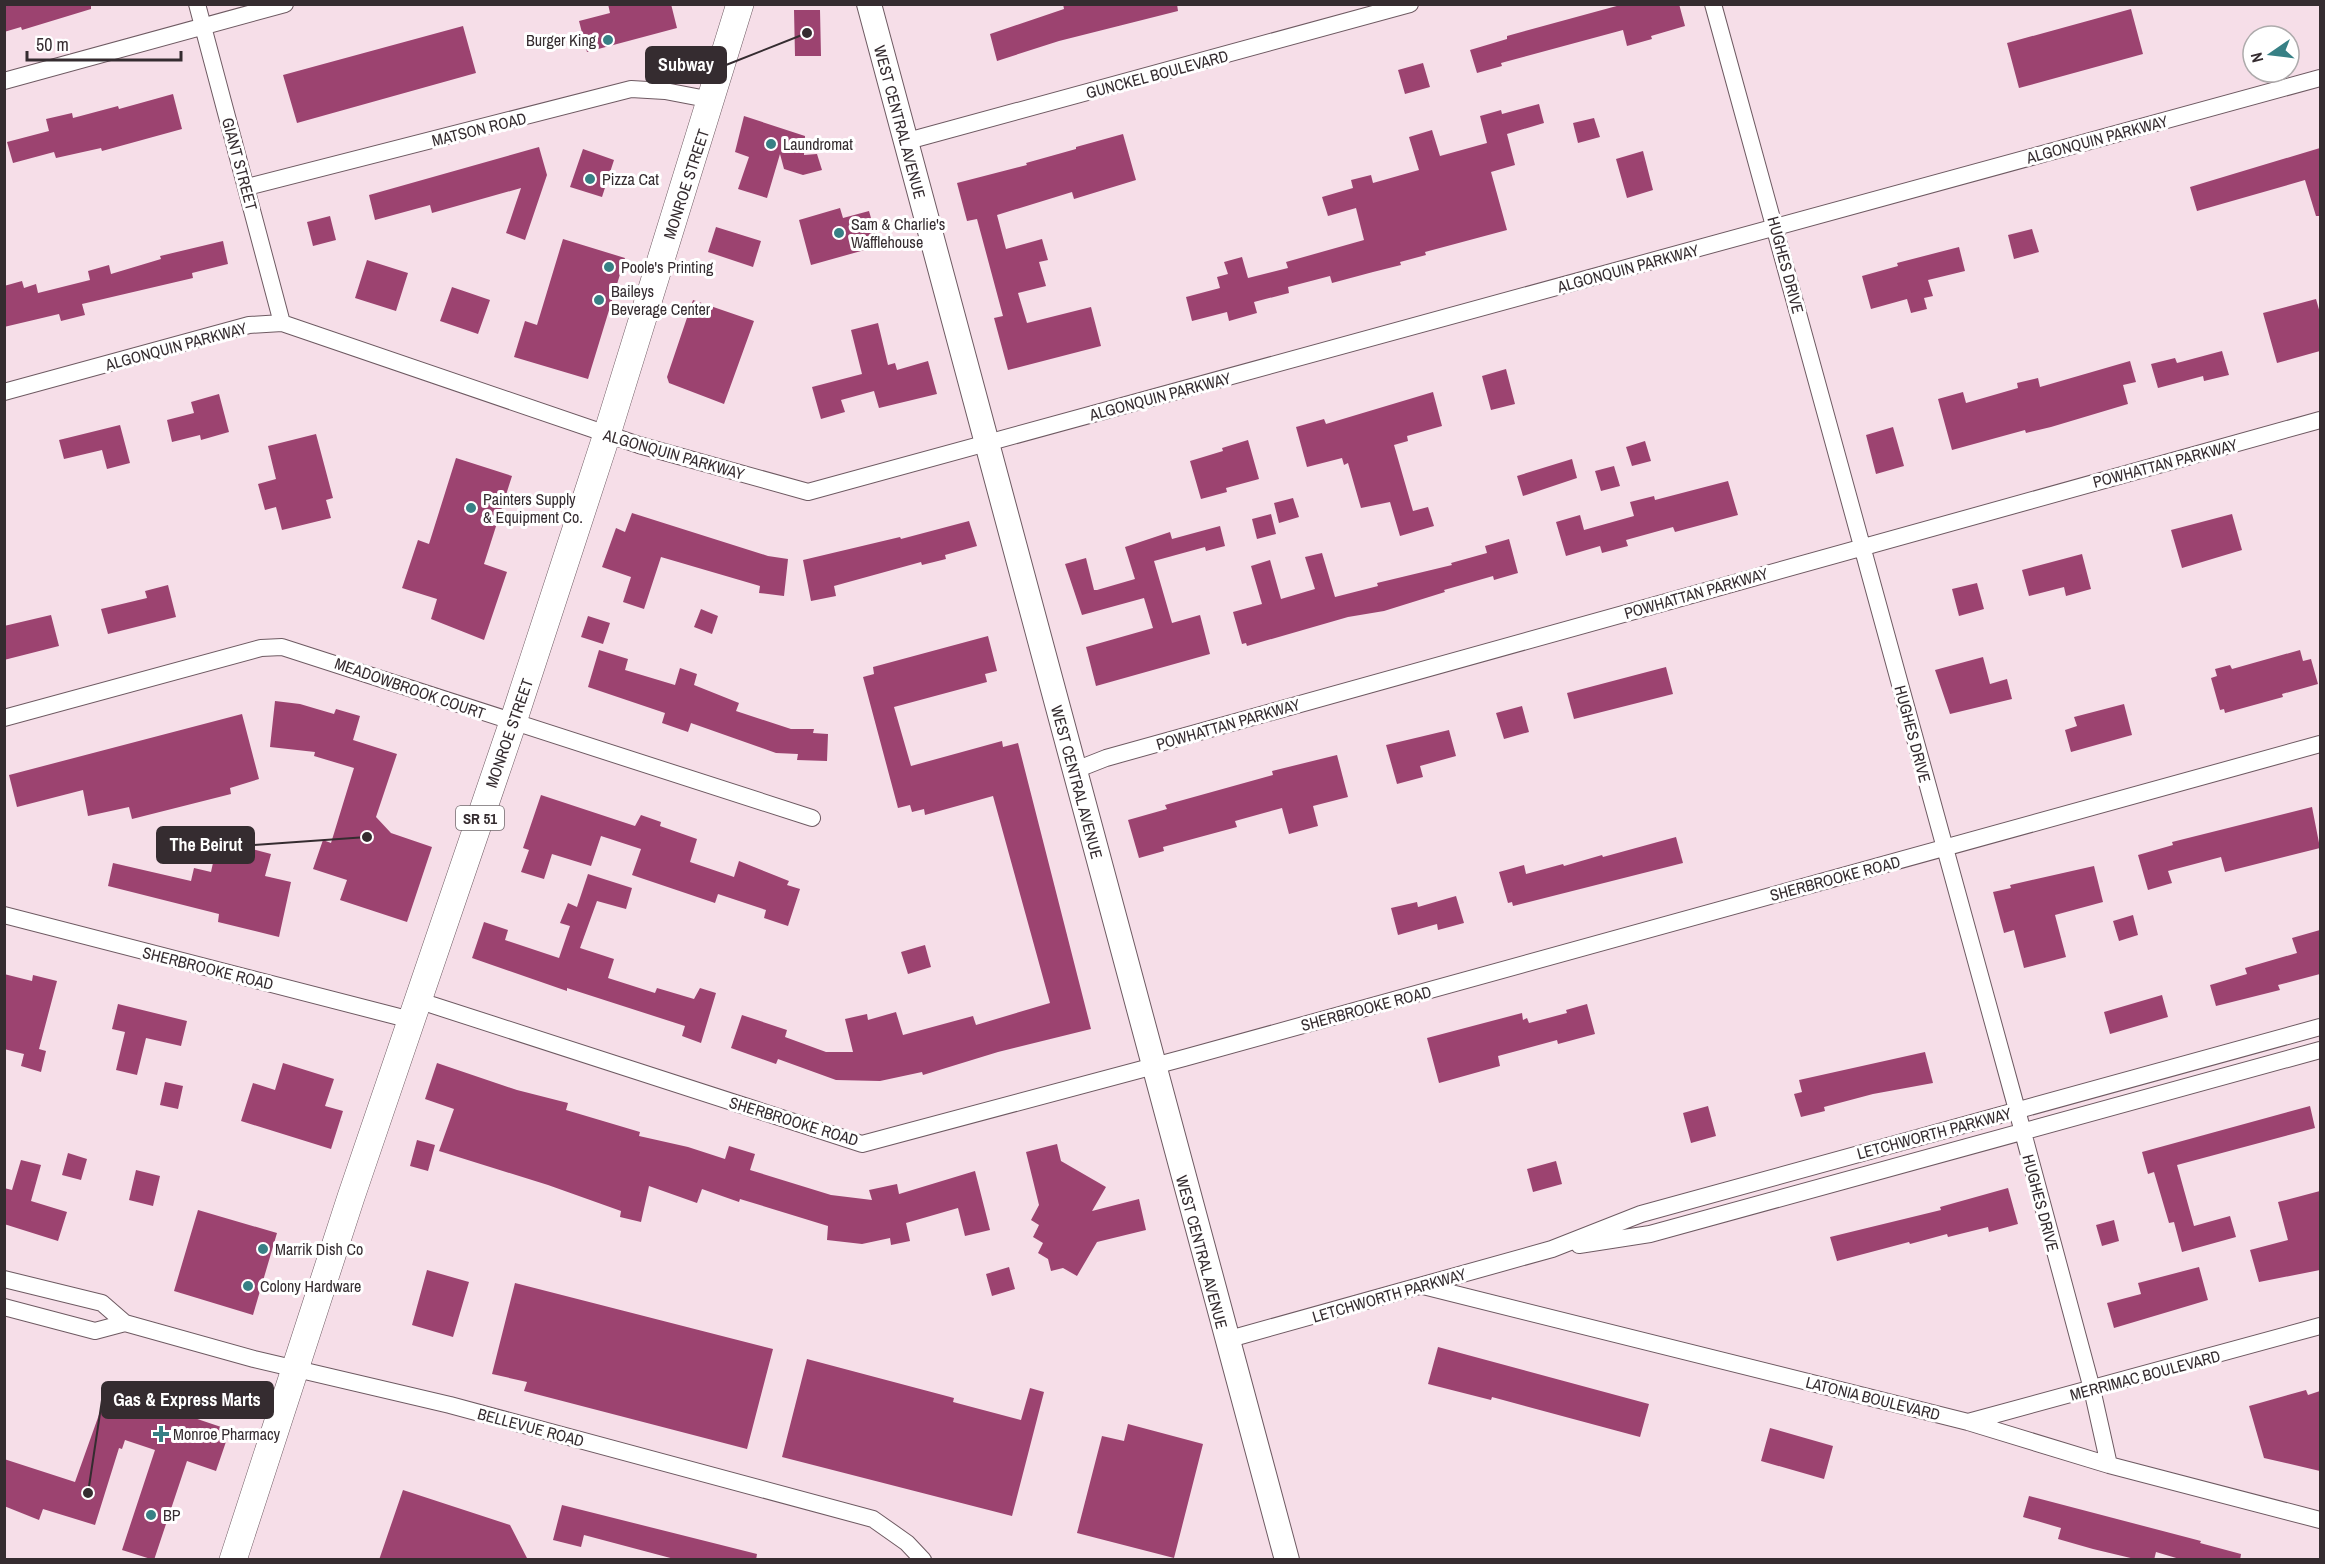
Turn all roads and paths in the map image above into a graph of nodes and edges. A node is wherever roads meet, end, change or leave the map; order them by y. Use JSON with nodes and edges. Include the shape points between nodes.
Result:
{"nodes":[{"id":1,"x":198,"y":4,"type":"edge"},
{"id":2,"x":285,"y":4,"type":"edge"},
{"id":3,"x":740,"y":4,"type":"edge"},
{"id":4,"x":869,"y":4,"type":"edge"},
{"id":5,"x":1410,"y":4,"type":"edge"},
{"id":6,"x":1713,"y":4,"type":"edge"},
{"id":7,"x":204,"y":26,"type":"junction"},
{"id":8,"x":2320,"y":78,"type":"edge"},
{"id":9,"x":4,"y":81,"type":"edge"},
{"id":10,"x":712,"y":100,"type":"junction"},
{"id":11,"x":904,"y":142,"type":"junction"},
{"id":12,"x":247,"y":187,"type":"junction"},
{"id":13,"x":1776,"y":227,"type":"junction"},
{"id":14,"x":282,"y":323,"type":"junction"},
{"id":15,"x":4,"y":392,"type":"edge"},
{"id":16,"x":2320,"y":420,"type":"edge"},
{"id":17,"x":607,"y":434,"type":"junction"},
{"id":18,"x":987,"y":444,"type":"junction"},
{"id":19,"x":1861,"y":547,"type":"junction"},
{"id":20,"x":4,"y":718,"type":"edge"},
{"id":21,"x":513,"y":722,"type":"junction"},
{"id":22,"x":2320,"y":744,"type":"edge"},
{"id":23,"x":1074,"y":771,"type":"junction"},
{"id":24,"x":812,"y":818,"type":"dead end"},
{"id":25,"x":1944,"y":848,"type":"junction"},
{"id":26,"x":4,"y":915,"type":"edge"},
{"id":27,"x":414,"y":1010,"type":"junction"},
{"id":28,"x":2320,"y":1027,"type":"edge"},
{"id":29,"x":2320,"y":1050,"type":"edge"},
{"id":30,"x":1152,"y":1066,"type":"junction"},
{"id":31,"x":2017,"y":1110,"type":"junction"},
{"id":32,"x":2022,"y":1132,"type":"junction"},
{"id":33,"x":1552,"y":1249,"type":"junction"},
{"id":34,"x":4,"y":1279,"type":"edge"},
{"id":35,"x":1422,"y":1285,"type":"junction"},
{"id":36,"x":4,"y":1307,"type":"edge"},
{"id":37,"x":125,"y":1323,"type":"junction"},
{"id":38,"x":2320,"y":1326,"type":"edge"},
{"id":39,"x":1226,"y":1340,"type":"junction"},
{"id":40,"x":295,"y":1370,"type":"junction"},
{"id":41,"x":2092,"y":1389,"type":"junction"},
{"id":42,"x":1968,"y":1422,"type":"junction"},
{"id":43,"x":2109,"y":1465,"type":"junction"},
{"id":44,"x":2320,"y":1520,"type":"edge"},
{"id":45,"x":233,"y":1560,"type":"edge"},
{"id":46,"x":923,"y":1560,"type":"edge"},
{"id":47,"x":1287,"y":1560,"type":"edge"}],
"edges":[{"from":1,"to":7,"type":"street","name":"GIANT STREET"},
{"from":2,"to":7,"type":"street"},
{"from":3,"to":10,"type":"main road","name":"MONROE STREET","number":"SR 51"},
{"from":4,"to":11,"type":"main road","name":"WEST CENTRAL AVENUE"},
{"from":5,"to":11,"type":"street","name":"GUNCKEL BOULEVARD"},
{"from":6,"to":13,"type":"street","name":"HUGHES DRIVE"},
{"from":7,"to":9,"type":"street"},
{"from":7,"to":12,"type":"street","name":"GIANT STREET"},
{"from":8,"to":13,"type":"street","name":"ALGONQUIN PARKWAY"},
{"from":10,"to":12,"type":"street","name":"MATSON ROAD","via":[[631,89]]},
{"from":10,"to":17,"type":"main road","name":"MONROE STREET","number":"SR 51"},
{"from":11,"to":18,"type":"main road","name":"WEST CENTRAL AVENUE"},
{"from":12,"to":14,"type":"street","name":"GIANT STREET"},
{"from":13,"to":18,"type":"street","name":"ALGONQUIN PARKWAY"},
{"from":13,"to":19,"type":"street","name":"HUGHES DRIVE"},
{"from":14,"to":15,"type":"street","name":"ALGONQUIN PARKWAY","via":[[249,325]]},
{"from":14,"to":17,"type":"street","name":"ALGONQUIN PARKWAY"},
{"from":16,"to":19,"type":"street","name":"POWHATTAN PARKWAY"},
{"from":17,"to":18,"type":"street","name":"ALGONQUIN PARKWAY","via":[[808,492]]},
{"from":17,"to":21,"type":"main road","name":"MONROE STREET","number":"SR 51"},
{"from":18,"to":23,"type":"main road","name":"WEST CENTRAL AVENUE"},
{"from":19,"to":23,"type":"street","name":"POWHATTAN PARKWAY","via":[[1117,755]]},
{"from":19,"to":25,"type":"street","name":"HUGHES DRIVE"},
{"from":20,"to":21,"type":"street","name":"MEADOWBROOK COURT","via":[[261,648],[282,646]]},
{"from":21,"to":24,"type":"street","name":"MEADOWBROOK COURT"},
{"from":21,"to":27,"type":"main road","name":"MONROE STREET","number":"SR 51"},
{"from":22,"to":25,"type":"street","name":"SHERBROOKE ROAD"},
{"from":23,"to":30,"type":"main road","name":"WEST CENTRAL AVENUE"},
{"from":25,"to":30,"type":"street","name":"SHERBROOKE ROAD"},
{"from":25,"to":31,"type":"street","name":"HUGHES DRIVE"},
{"from":26,"to":27,"type":"street","name":"SHERBROOKE ROAD"},
{"from":27,"to":30,"type":"street","name":"SHERBROOKE ROAD","via":[[862,1144]]},
{"from":27,"to":40,"type":"main road","name":"MONROE STREET","number":"SR 51"},
{"from":28,"to":31,"type":"street","name":"LETCHWORTH PARKWAY"},
{"from":29,"to":32,"type":"street","name":"LETCHWORTH PARKWAY"},
{"from":30,"to":39,"type":"main road","name":"WEST CENTRAL AVENUE"},
{"from":31,"to":32,"type":"street","name":"HUGHES DRIVE"},
{"from":31,"to":33,"type":"street","name":"LETCHWORTH PARKWAY","via":[[1641,1214]]},
{"from":32,"to":33,"type":"street","name":"LETCHWORTH PARKWAY","via":[[1650,1234]]},
{"from":32,"to":41,"type":"street","name":"HUGHES DRIVE"},
{"from":33,"to":35,"type":"street","name":"LETCHWORTH PARKWAY"},
{"from":34,"to":37,"type":"street","name":"BELLEVUE ROAD","via":[[102,1303]]},
{"from":35,"to":39,"type":"street","name":"LETCHWORTH PARKWAY"},
{"from":35,"to":42,"type":"street","name":"LATONIA BOULEVARD"},
{"from":36,"to":37,"type":"street","via":[[95,1331]]},
{"from":37,"to":40,"type":"street","name":"BELLEVUE ROAD"},
{"from":38,"to":41,"type":"street","name":"MERRIMAC BOULEVARD"},
{"from":39,"to":47,"type":"main road","name":"WEST CENTRAL AVENUE"},
{"from":40,"to":45,"type":"main road","name":"MONROE STREET","number":"SR 51"},
{"from":40,"to":46,"type":"street","name":"BELLEVUE ROAD","via":[[450,1405],[873,1519],[907,1543]]},
{"from":41,"to":42,"type":"street","name":"MERRIMAC BOULEVARD"},
{"from":41,"to":43,"type":"street","name":"HUGHES DRIVE"},
{"from":42,"to":43,"type":"street","name":"LATONIA BOULEVARD"},
{"from":43,"to":44,"type":"street","name":"LATONIA BOULEVARD"}]}
